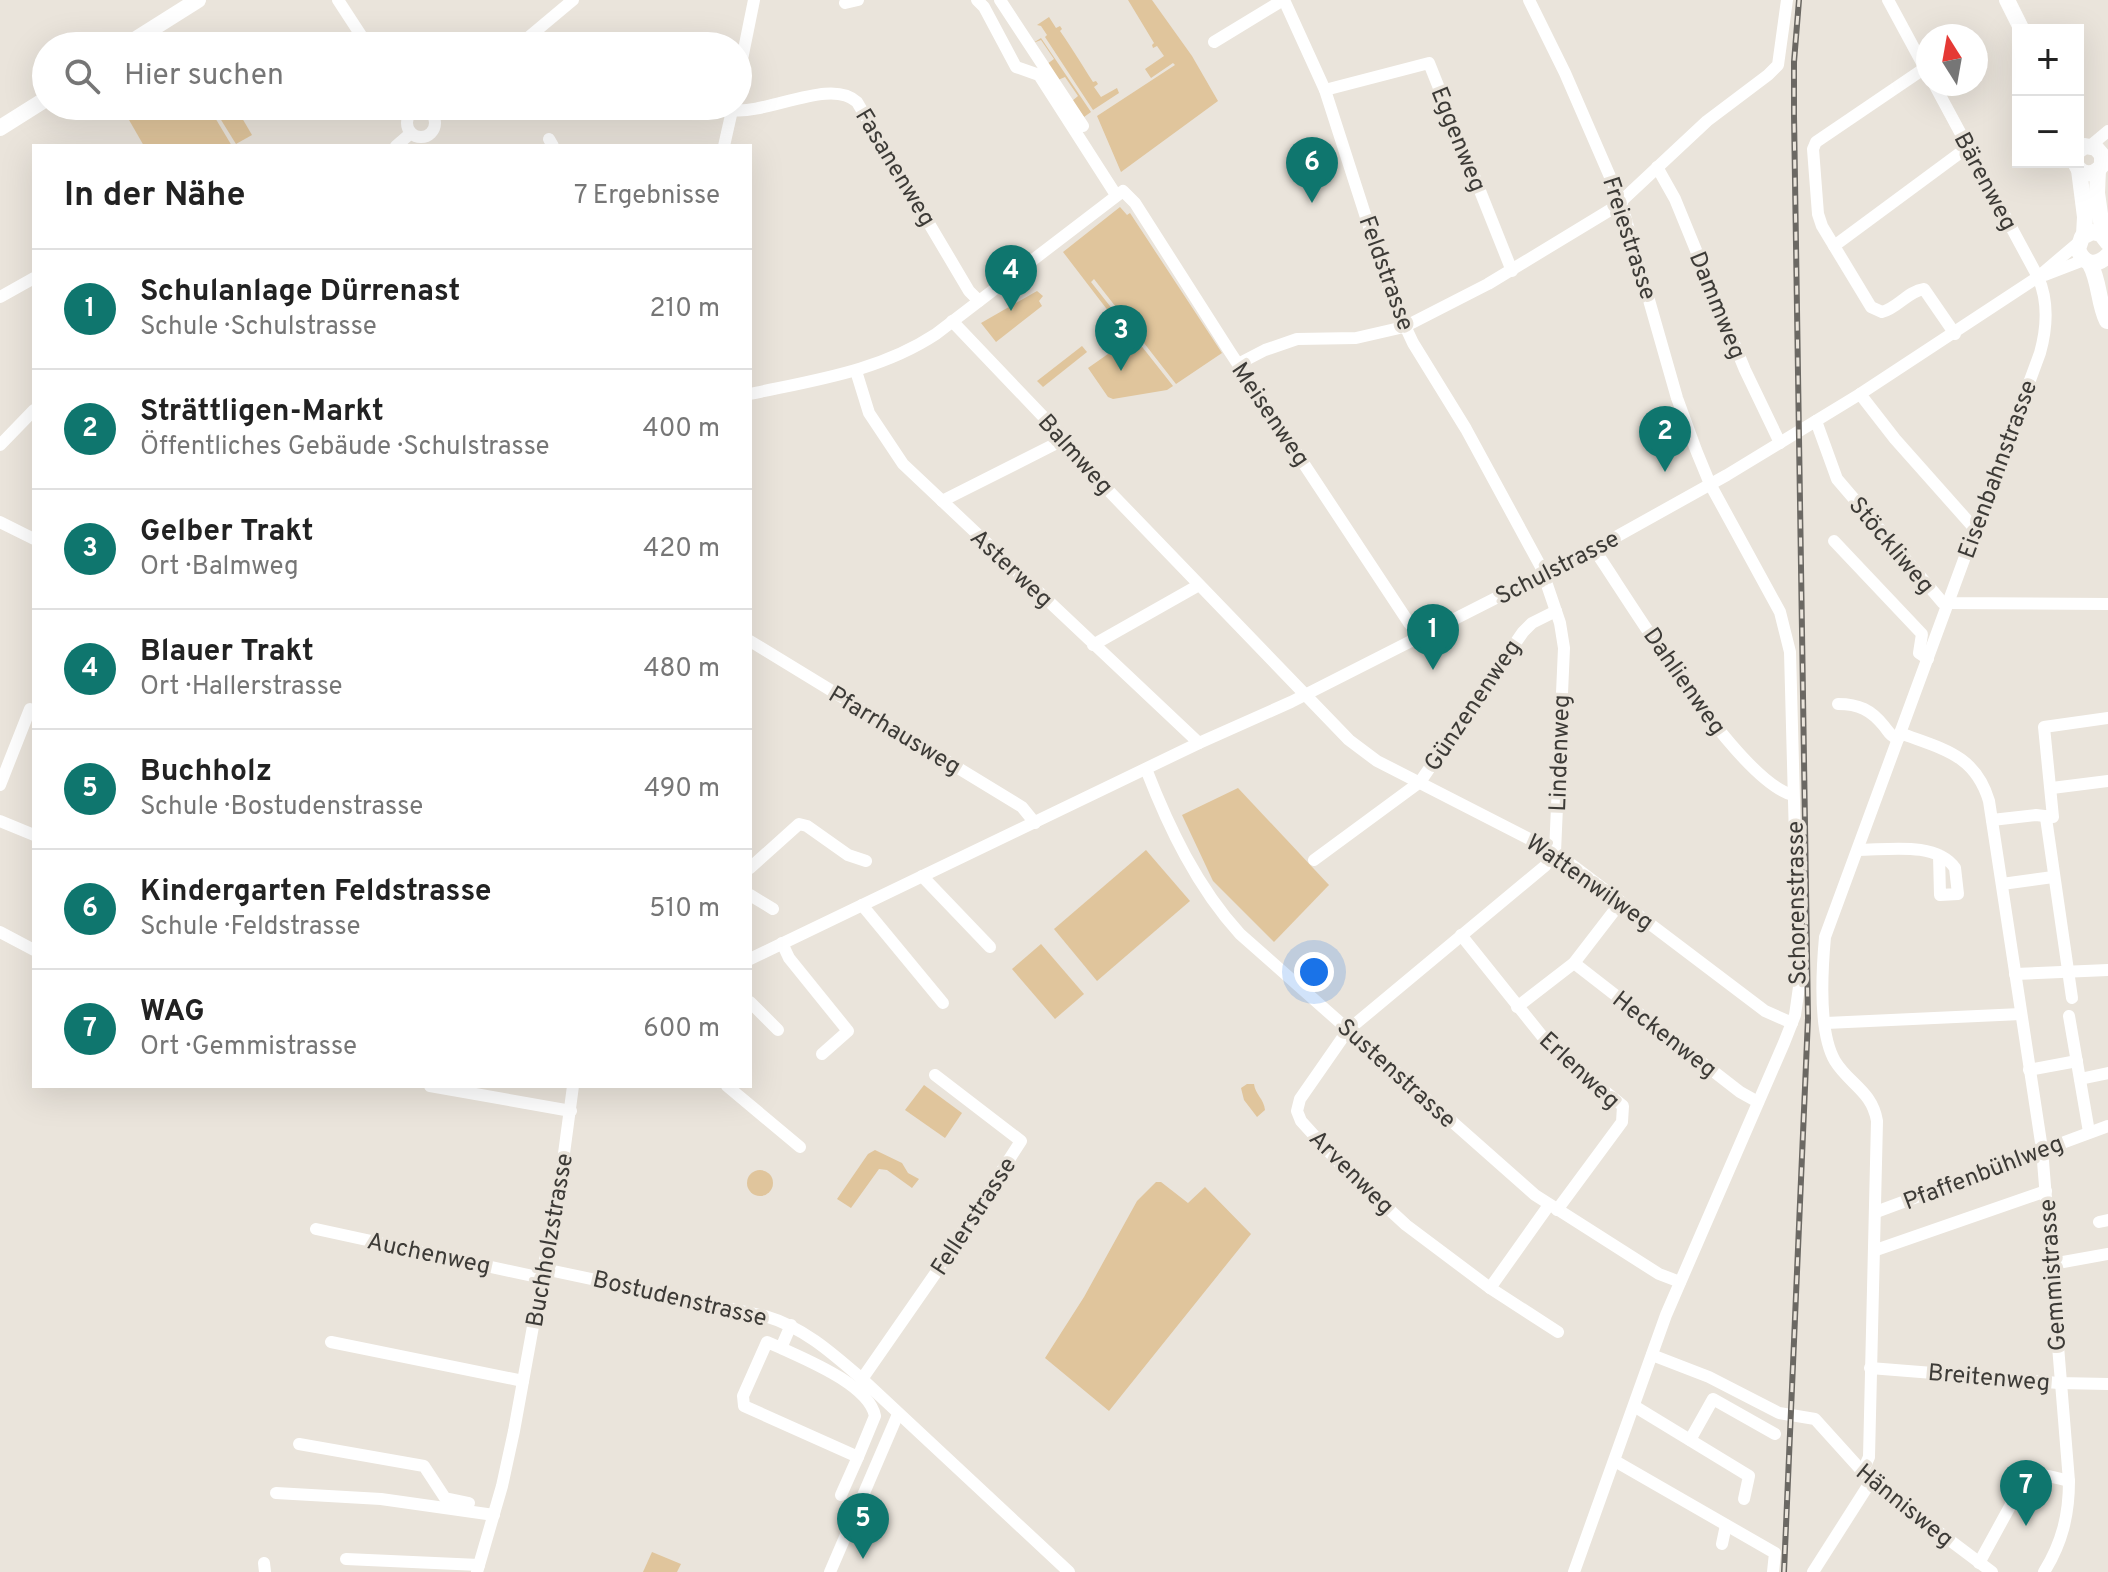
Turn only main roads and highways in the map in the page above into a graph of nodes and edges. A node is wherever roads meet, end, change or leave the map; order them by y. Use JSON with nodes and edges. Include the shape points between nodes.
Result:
{"nodes":[{"id":1,"x":198,"y":0,"type":"edge"},
{"id":2,"x":2007,"y":0,"type":"edge"},
{"id":3,"x":2019,"y":24,"type":"edge"},
{"id":4,"x":147,"y":32,"type":"edge"},
{"id":5,"x":32,"y":108,"type":"edge"},
{"id":6,"x":0,"y":128,"type":"edge"},
{"id":7,"x":2092,"y":150,"type":"edge"},
{"id":8,"x":2077,"y":168,"type":"edge"},
{"id":9,"x":2080,"y":168,"type":"edge"},
{"id":10,"x":2081,"y":239,"type":"junction"},
{"id":11,"x":2106,"y":239,"type":"edge"},
{"id":12,"x":2108,"y":256,"type":"edge"},
{"id":13,"x":2087,"y":262,"type":"junction"},
{"id":14,"x":2108,"y":323,"type":"edge"}],
"edges":[{"from":1,"to":4,"type":"main road"},
{"from":2,"to":3,"type":"main road"},
{"from":5,"to":6,"type":"main road"},
{"from":7,"to":9,"type":"main road","via":[[2087,174]]},
{"from":7,"to":11,"type":"main road"},
{"from":8,"to":10,"type":"main road","via":[[2085,217]]},
{"from":10,"to":11,"type":"main road","via":[[2092,232]]},
{"from":10,"to":13,"type":"main road","via":[[2079,253]]},
{"from":12,"to":13,"type":"main road"},
{"from":13,"to":14,"type":"main road"}]}
